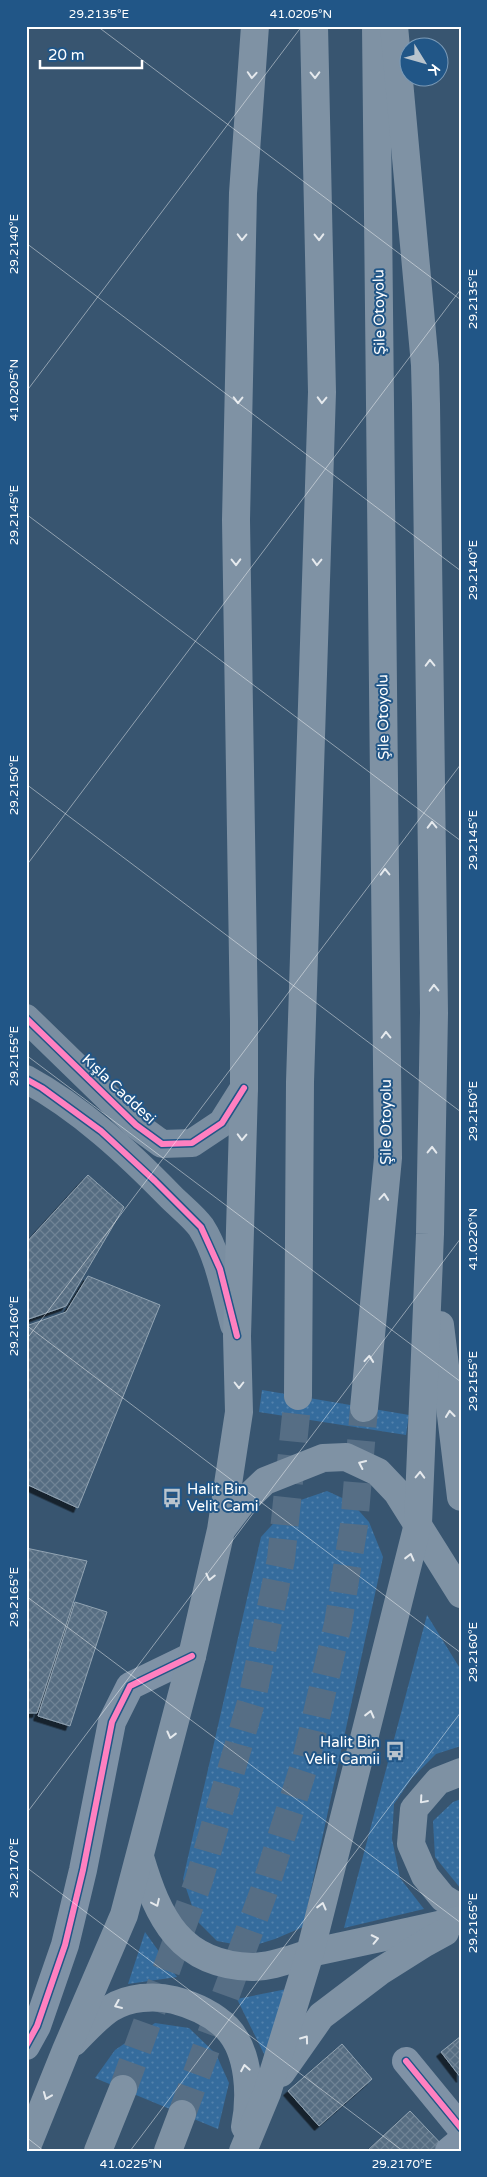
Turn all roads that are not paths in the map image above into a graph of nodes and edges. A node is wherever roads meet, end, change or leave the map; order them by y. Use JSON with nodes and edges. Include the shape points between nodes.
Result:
{"nodes":[{"id":1,"x":255,"y":26,"type":"edge"},
{"id":2,"x":314,"y":26,"type":"edge"},
{"id":3,"x":376,"y":26,"type":"edge"},
{"id":4,"x":394,"y":26,"type":"edge"},
{"id":5,"x":26,"y":1018,"type":"edge"},
{"id":6,"x":26,"y":1079,"type":"edge"},
{"id":7,"x":244,"y":1088,"type":"junction"},
{"id":8,"x":430,"y":1234,"type":"junction"},
{"id":9,"x":237,"y":1336,"type":"junction"},
{"id":10,"x":298,"y":1396,"type":"tunnel mouth"},
{"id":11,"x":364,"y":1408,"type":"tunnel mouth"},
{"id":12,"x":461,"y":1497,"type":"edge"},
{"id":13,"x":418,"y":1524,"type":"junction"},
{"id":14,"x":221,"y":1530,"type":"junction"},
{"id":15,"x":461,"y":1594,"type":"edge"},
{"id":16,"x":192,"y":1656,"type":"junction"},
{"id":17,"x":461,"y":1772,"type":"edge"},
{"id":18,"x":140,"y":1857,"type":"junction"},
{"id":19,"x":461,"y":1909,"type":"edge"},
{"id":20,"x":461,"y":1920,"type":"edge"},
{"id":21,"x":461,"y":1924,"type":"edge"},
{"id":22,"x":310,"y":1953,"type":"junction"},
{"id":23,"x":26,"y":2046,"type":"edge"},
{"id":24,"x":66,"y":2050,"type":"junction"},
{"id":25,"x":406,"y":2061,"type":"dead end"},
{"id":26,"x":123,"y":2089,"type":"tunnel mouth"},
{"id":27,"x":267,"y":2093,"type":"junction"},
{"id":28,"x":182,"y":2114,"type":"tunnel mouth"},
{"id":29,"x":461,"y":2128,"type":"edge"},
{"id":30,"x":461,"y":2141,"type":"edge"},
{"id":31,"x":26,"y":2149,"type":"edge"},
{"id":32,"x":98,"y":2151,"type":"edge"},
{"id":33,"x":168,"y":2151,"type":"edge"},
{"id":34,"x":242,"y":2151,"type":"edge"},
{"id":35,"x":449,"y":2151,"type":"edge"}],
"edges":[{"from":1,"to":7,"type":"highway","one_way":true,"via":[[243,193],[236,520]]},
{"from":2,"to":10,"type":"highway","one_way":true,"via":[[322,392],[300,1082]]},
{"from":11,"to":3,"type":"highway","name":"Şile Otoyolu","one_way":true,"via":[[388,1158]]},
{"from":8,"to":4,"type":"highway","one_way":true,"via":[[434,1013],[425,365]]},
{"from":5,"to":7,"type":"street","name":"Kışla Caddesi","via":[[136,1125],[162,1144],[192,1143],[222,1123]]},
{"from":6,"to":9,"type":"street","via":[[101,1131],[201,1227],[220,1269]]},
{"from":7,"to":9,"type":"highway","one_way":true},
{"from":12,"to":8,"type":"highway","one_way":true},
{"from":13,"to":8,"type":"highway","one_way":true},
{"from":9,"to":14,"type":"highway","one_way":true,"via":[[239,1412]]},
{"from":13,"to":14,"type":"highway","one_way":true,"via":[[397,1492],[378,1472],[346,1457],[323,1458],[265,1482],[241,1504]]},
{"from":13,"to":15,"type":"highway"},
{"from":22,"to":13,"type":"highway","one_way":true},
{"from":14,"to":16,"type":"highway","one_way":true},
{"from":16,"to":18,"type":"highway","one_way":true},
{"from":16,"to":23,"type":"street","via":[[130,1686],[112,1722],[65,1945],[38,2026]]},
{"from":17,"to":19,"type":"main road","one_way":true,"via":[[438,1781],[414,1810],[411,1844],[425,1876],[443,1898]]},
{"from":18,"to":22,"type":"highway","one_way":true,"via":[[164,1918],[190,1949],[219,1962],[253,1967]]},
{"from":18,"to":24,"type":"highway","via":[[124,1914]]},
{"from":22,"to":20,"type":"highway","one_way":true},
{"from":27,"to":21,"type":"highway","one_way":true,"via":[[321,2016],[379,1972]]},
{"from":22,"to":27,"type":"highway"},
{"from":24,"to":31,"type":"highway","one_way":true},
{"from":34,"to":24,"type":"highway","one_way":true,"via":[[248,2091],[245,2065],[228,2029],[209,2014],[162,1998],[124,2002],[96,2019]]},
{"from":25,"to":29,"type":"street"},
{"from":26,"to":32,"type":"highway"},
{"from":27,"to":34,"type":"highway"},
{"from":28,"to":33,"type":"highway"},
{"from":30,"to":35,"type":"street"}]}
